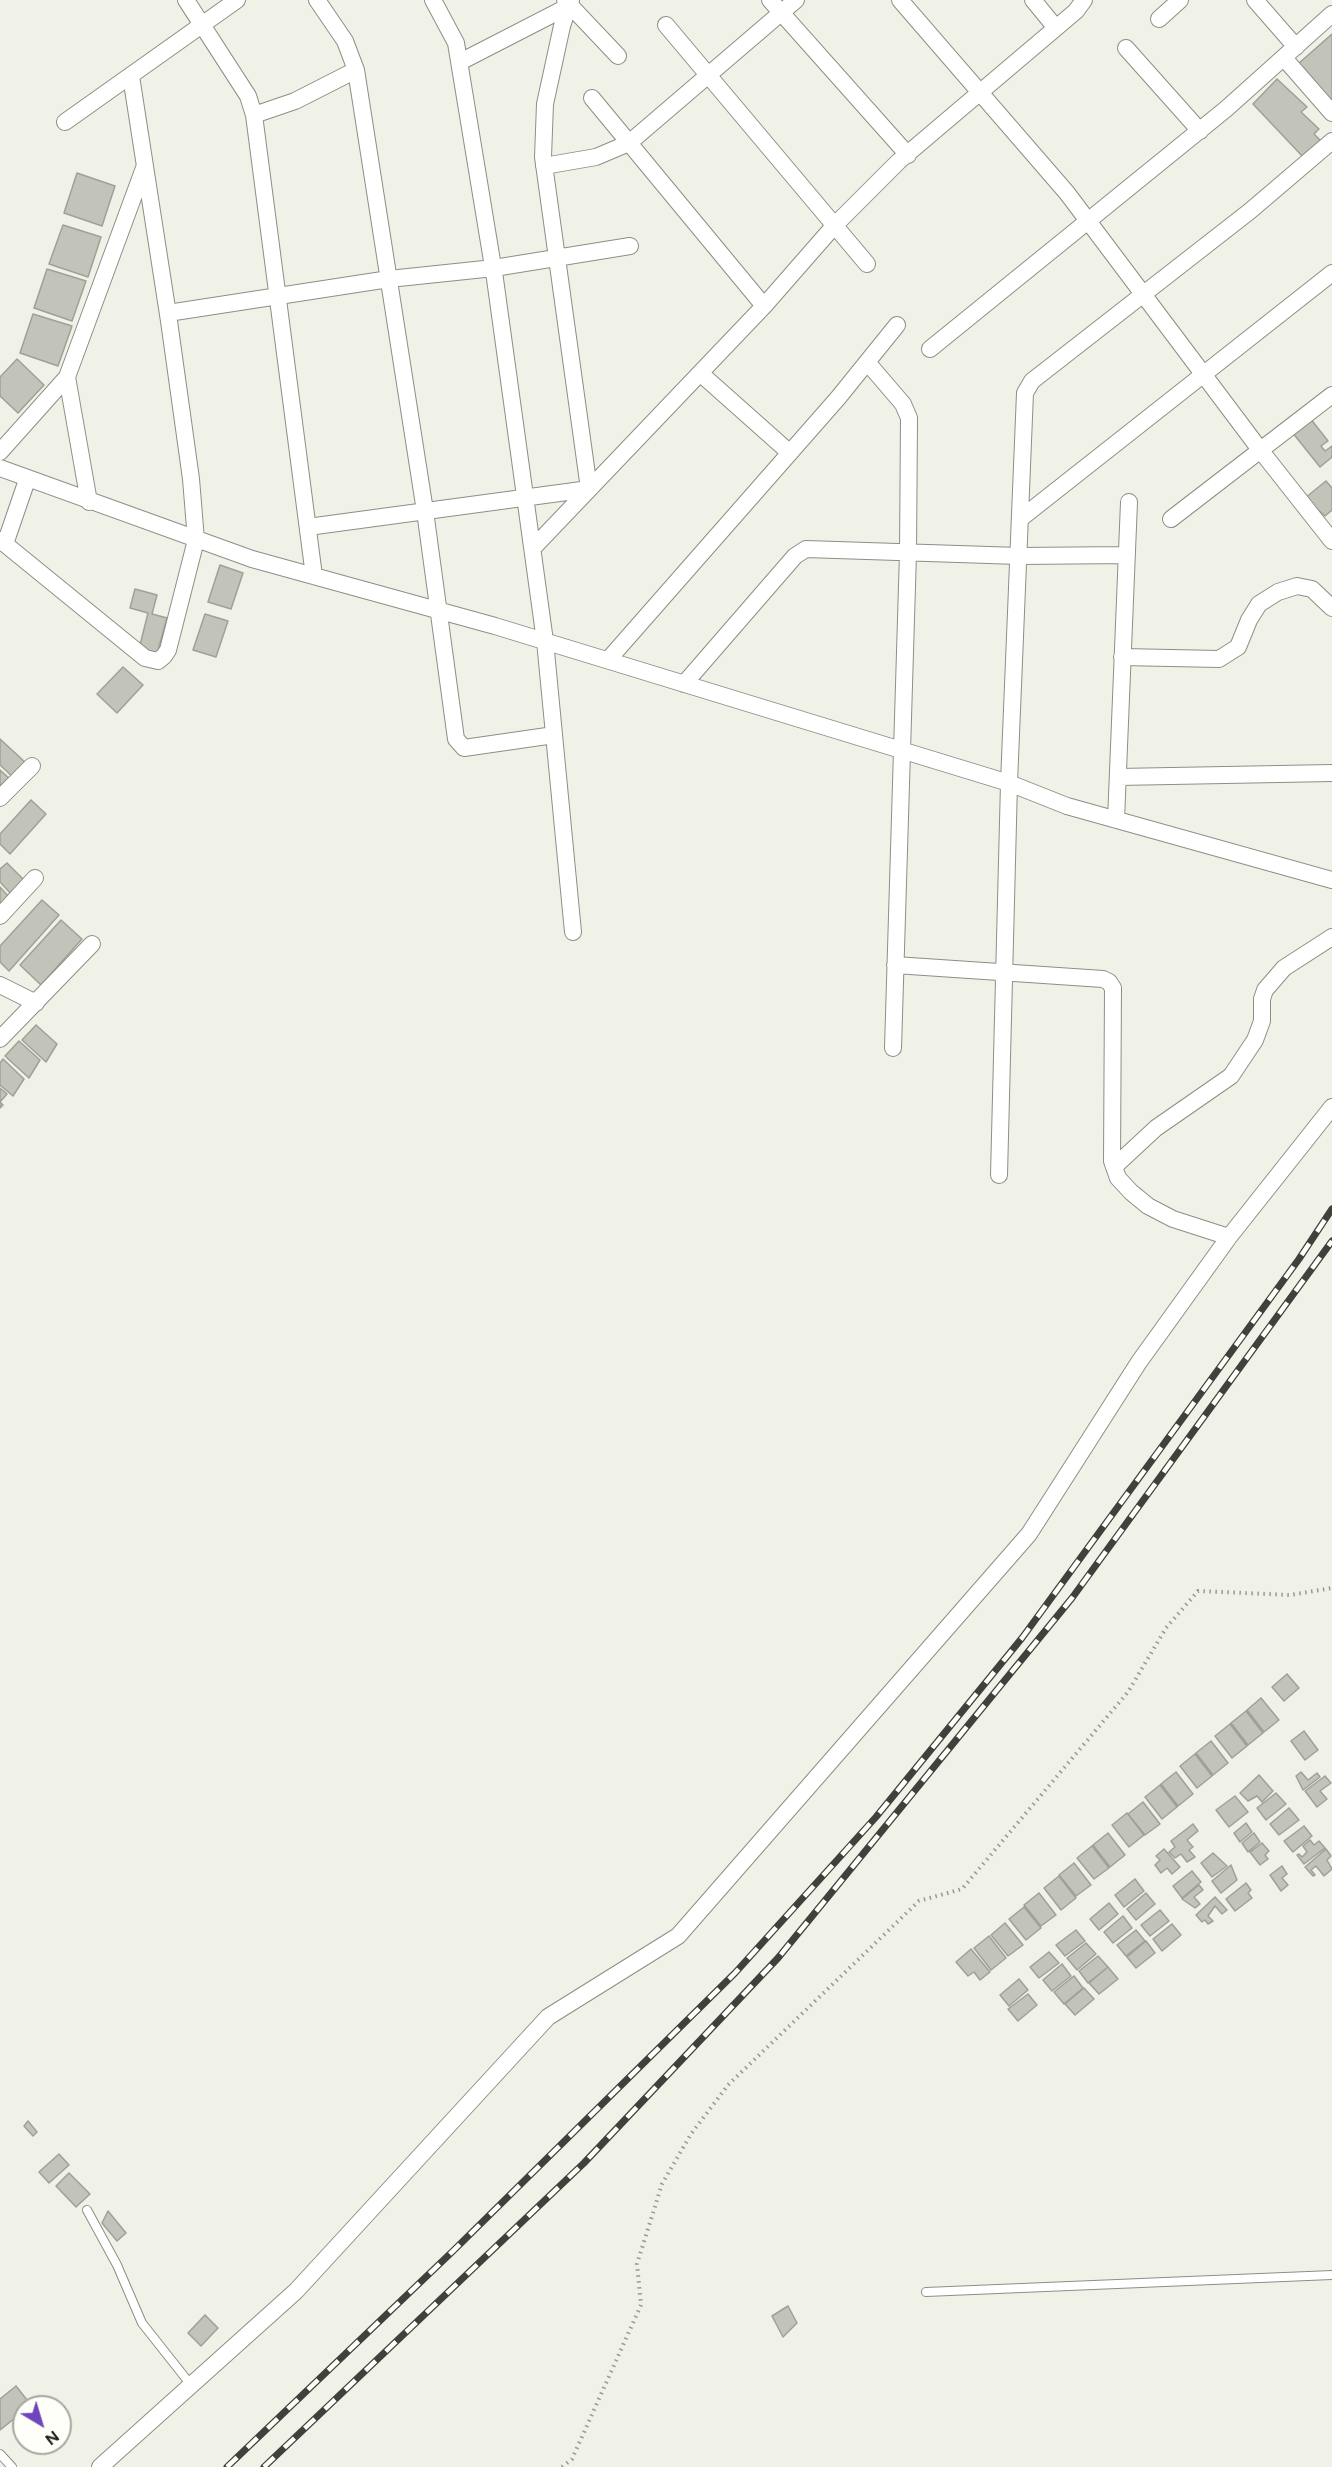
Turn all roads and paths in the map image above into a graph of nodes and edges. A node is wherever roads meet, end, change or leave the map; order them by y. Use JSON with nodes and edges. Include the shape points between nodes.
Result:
{"nodes":[{"id":1,"x":186,"y":0,"type":"edge"},
{"id":2,"x":237,"y":0,"type":"edge"},
{"id":3,"x":317,"y":0,"type":"edge"},
{"id":4,"x":433,"y":0,"type":"edge"},
{"id":5,"x":796,"y":0,"type":"edge"},
{"id":6,"x":900,"y":0,"type":"edge"},
{"id":7,"x":1033,"y":0,"type":"edge"},
{"id":8,"x":1084,"y":0,"type":"edge"},
{"id":9,"x":1180,"y":0,"type":"edge"},
{"id":10,"x":1255,"y":0,"type":"edge"},
{"id":11,"x":568,"y":2,"type":"edge"},
{"id":12,"x":776,"y":6,"type":"edge"},
{"id":13,"x":1332,"y":15,"type":"edge"},
{"id":14,"x":1159,"y":19,"type":"dead end"},
{"id":15,"x":203,"y":26,"type":"junction"},
{"id":16,"x":666,"y":26,"type":"dead end"},
{"id":17,"x":1056,"y":28,"type":"junction"},
{"id":18,"x":1126,"y":48,"type":"dead end"},
{"id":19,"x":1290,"y":52,"type":"junction"},
{"id":20,"x":618,"y":56,"type":"dead end"},
{"id":21,"x":460,"y":62,"type":"junction"},
{"id":22,"x":356,"y":70,"type":"junction"},
{"id":23,"x":707,"y":75,"type":"junction"},
{"id":24,"x":131,"y":76,"type":"junction"},
{"id":25,"x":981,"y":92,"type":"junction"},
{"id":26,"x":592,"y":98,"type":"dead end"},
{"id":27,"x":1332,"y":113,"type":"edge"},
{"id":28,"x":254,"y":115,"type":"junction"},
{"id":29,"x":65,"y":122,"type":"dead end"},
{"id":30,"x":1200,"y":131,"type":"junction"},
{"id":31,"x":1332,"y":141,"type":"edge"},
{"id":32,"x":629,"y":142,"type":"junction"},
{"id":33,"x":908,"y":155,"type":"junction"},
{"id":34,"x":544,"y":166,"type":"junction"},
{"id":35,"x":145,"y":167,"type":"junction"},
{"id":36,"x":1087,"y":222,"type":"junction"},
{"id":37,"x":834,"y":226,"type":"junction"},
{"id":38,"x":630,"y":246,"type":"dead end"},
{"id":39,"x":557,"y":258,"type":"junction"},
{"id":40,"x":867,"y":264,"type":"dead end"},
{"id":41,"x":494,"y":268,"type":"junction"},
{"id":42,"x":1332,"y":273,"type":"edge"},
{"id":43,"x":389,"y":279,"type":"junction"},
{"id":44,"x":278,"y":295,"type":"junction"},
{"id":45,"x":1143,"y":296,"type":"junction"},
{"id":46,"x":764,"y":306,"type":"junction"},
{"id":47,"x":168,"y":313,"type":"junction"},
{"id":48,"x":897,"y":325,"type":"dead end"},
{"id":49,"x":930,"y":349,"type":"dead end"},
{"id":50,"x":867,"y":362,"type":"junction"},
{"id":51,"x":700,"y":373,"type":"junction"},
{"id":52,"x":1203,"y":375,"type":"junction"},
{"id":53,"x":67,"y":377,"type":"junction"},
{"id":54,"x":1332,"y":395,"type":"edge"},
{"id":55,"x":0,"y":452,"type":"edge"},
{"id":56,"x":1261,"y":452,"type":"junction"},
{"id":57,"x":790,"y":453,"type":"junction"},
{"id":58,"x":0,"y":468,"type":"edge"},
{"id":59,"x":27,"y":480,"type":"junction"},
{"id":60,"x":589,"y":489,"type":"junction"},
{"id":61,"x":527,"y":497,"type":"junction"},
{"id":62,"x":90,"y":502,"type":"junction"},
{"id":63,"x":1129,"y":502,"type":"dead end"},
{"id":64,"x":424,"y":511,"type":"junction"},
{"id":65,"x":1020,"y":519,"type":"junction"},
{"id":66,"x":1171,"y":519,"type":"dead end"},
{"id":67,"x":308,"y":527,"type":"junction"},
{"id":68,"x":196,"y":540,"type":"junction"},
{"id":69,"x":1332,"y":541,"type":"edge"},
{"id":70,"x":2,"y":542,"type":"edge"},
{"id":71,"x":533,"y":548,"type":"junction"},
{"id":72,"x":908,"y":553,"type":"junction"},
{"id":73,"x":1127,"y":555,"type":"junction"},
{"id":74,"x":1019,"y":556,"type":"junction"},
{"id":75,"x":314,"y":576,"type":"junction"},
{"id":76,"x":1332,"y":608,"type":"edge"},
{"id":77,"x":439,"y":610,"type":"junction"},
{"id":78,"x":545,"y":641,"type":"junction"},
{"id":79,"x":1122,"y":657,"type":"junction"},
{"id":80,"x":608,"y":660,"type":"junction"},
{"id":81,"x":684,"y":684,"type":"junction"},
{"id":82,"x":554,"y":735,"type":"junction"},
{"id":83,"x":901,"y":752,"type":"junction"},
{"id":84,"x":32,"y":766,"type":"dead end"},
{"id":85,"x":1332,"y":773,"type":"edge"},
{"id":86,"x":1118,"y":777,"type":"junction"},
{"id":87,"x":1008,"y":783,"type":"junction"},
{"id":88,"x":0,"y":798,"type":"edge"},
{"id":89,"x":1116,"y":820,"type":"junction"},
{"id":90,"x":35,"y":878,"type":"dead end"},
{"id":91,"x":1332,"y":879,"type":"edge"},
{"id":92,"x":0,"y":916,"type":"edge"},
{"id":93,"x":573,"y":932,"type":"dead end"},
{"id":94,"x":1332,"y":937,"type":"edge"},
{"id":95,"x":92,"y":944,"type":"dead end"},
{"id":96,"x":896,"y":965,"type":"junction"},
{"id":97,"x":1004,"y":971,"type":"junction"},
{"id":98,"x":0,"y":986,"type":"edge"},
{"id":99,"x":36,"y":1003,"type":"junction"},
{"id":100,"x":0,"y":1039,"type":"edge"},
{"id":101,"x":893,"y":1048,"type":"dead end"},
{"id":102,"x":1332,"y":1107,"type":"edge"},
{"id":103,"x":1114,"y":1167,"type":"junction"},
{"id":104,"x":999,"y":1174,"type":"dead end"},
{"id":105,"x":1229,"y":1237,"type":"junction"},
{"id":106,"x":1332,"y":1588,"type":"edge"},
{"id":107,"x":87,"y":2210,"type":"dead end"},
{"id":108,"x":1332,"y":2275,"type":"edge"},
{"id":109,"x":926,"y":2292,"type":"dead end"},
{"id":110,"x":191,"y":2385,"type":"junction"},
{"id":111,"x":0,"y":2454,"type":"edge"},
{"id":112,"x":12,"y":2467,"type":"edge"},
{"id":113,"x":100,"y":2467,"type":"edge"},
{"id":114,"x":562,"y":2467,"type":"edge"}],
"edges":[{"from":1,"to":15,"type":"street"},
{"from":2,"to":15,"type":"street"},
{"from":3,"to":22,"type":"street","via":[[345,40]]},
{"from":4,"to":21,"type":"street","via":[[456,43]]},
{"from":5,"to":12,"type":"street"},
{"from":6,"to":25,"type":"street"},
{"from":7,"to":17,"type":"street"},
{"from":8,"to":17,"type":"street"},
{"from":9,"to":14,"type":"street"},
{"from":10,"to":19,"type":"street"},
{"from":11,"to":20,"type":"street"},
{"from":11,"to":21,"type":"street"},
{"from":11,"to":34,"type":"street","via":[[545,104]]},
{"from":12,"to":23,"type":"street"},
{"from":12,"to":33,"type":"street"},
{"from":13,"to":19,"type":"street"},
{"from":15,"to":24,"type":"street"},
{"from":15,"to":28,"type":"street","via":[[248,96]]},
{"from":16,"to":23,"type":"street"},
{"from":17,"to":25,"type":"street"},
{"from":18,"to":30,"type":"street"},
{"from":19,"to":27,"type":"street"},
{"from":19,"to":30,"type":"street"},
{"from":21,"to":41,"type":"street"},
{"from":22,"to":28,"type":"street","via":[[295,101]]},
{"from":22,"to":43,"type":"street"},
{"from":23,"to":32,"type":"street"},
{"from":23,"to":37,"type":"street"},
{"from":24,"to":29,"type":"street"},
{"from":24,"to":35,"type":"street"},
{"from":25,"to":33,"type":"street"},
{"from":25,"to":36,"type":"street"},
{"from":26,"to":32,"type":"street"},
{"from":28,"to":44,"type":"street"},
{"from":30,"to":36,"type":"street"},
{"from":31,"to":45,"type":"street"},
{"from":32,"to":34,"type":"street","via":[[596,157]]},
{"from":32,"to":46,"type":"street"},
{"from":33,"to":37,"type":"street"},
{"from":34,"to":39,"type":"street"},
{"from":35,"to":47,"type":"street"},
{"from":35,"to":53,"type":"street"},
{"from":36,"to":45,"type":"street"},
{"from":36,"to":49,"type":"street"},
{"from":37,"to":40,"type":"street"},
{"from":37,"to":46,"type":"street"},
{"from":38,"to":39,"type":"street"},
{"from":39,"to":41,"type":"street"},
{"from":39,"to":60,"type":"street"},
{"from":41,"to":43,"type":"street"},
{"from":41,"to":61,"type":"street"},
{"from":42,"to":52,"type":"street"},
{"from":43,"to":44,"type":"street"},
{"from":43,"to":64,"type":"street"},
{"from":44,"to":47,"type":"street"},
{"from":44,"to":67,"type":"street"},
{"from":45,"to":52,"type":"street"},
{"from":45,"to":65,"type":"street","via":[[1032,381],[1026,393]]},
{"from":46,"to":51,"type":"street"},
{"from":47,"to":68,"type":"street"},
{"from":48,"to":50,"type":"street"},
{"from":50,"to":57,"type":"street"},
{"from":50,"to":72,"type":"street","via":[[903,404],[909,418]]},
{"from":51,"to":57,"type":"street"},
{"from":51,"to":60,"type":"street"},
{"from":52,"to":56,"type":"street"},
{"from":52,"to":65,"type":"street"},
{"from":53,"to":55,"type":"street"},
{"from":53,"to":62,"type":"street"},
{"from":54,"to":56,"type":"street"},
{"from":56,"to":66,"type":"street"},
{"from":56,"to":69,"type":"street"},
{"from":57,"to":80,"type":"street"},
{"from":58,"to":59,"type":"street"},
{"from":59,"to":62,"type":"street"},
{"from":59,"to":70,"type":"street"},
{"from":60,"to":61,"type":"street"},
{"from":60,"to":71,"type":"street"},
{"from":61,"to":64,"type":"street"},
{"from":61,"to":71,"type":"street"},
{"from":62,"to":68,"type":"street"},
{"from":63,"to":73,"type":"street"},
{"from":64,"to":67,"type":"street"},
{"from":64,"to":77,"type":"street"},
{"from":65,"to":74,"type":"street"},
{"from":67,"to":75,"type":"street"},
{"from":68,"to":70,"type":"street","via":[[168,650],[152,662]]},
{"from":68,"to":75,"type":"street"},
{"from":71,"to":78,"type":"street"},
{"from":72,"to":74,"type":"street"},
{"from":72,"to":81,"type":"street","via":[[801,551]]},
{"from":72,"to":83,"type":"street"},
{"from":73,"to":74,"type":"street"},
{"from":73,"to":79,"type":"street"},
{"from":74,"to":87,"type":"street"},
{"from":75,"to":77,"type":"street"},
{"from":76,"to":79,"type":"street","via":[[1312,589],[1297,586],[1278,591],[1259,604],[1238,647],[1219,659]]},
{"from":77,"to":78,"type":"street"},
{"from":77,"to":82,"type":"street","via":[[459,744],[464,748]]},
{"from":78,"to":80,"type":"street"},
{"from":78,"to":82,"type":"street"},
{"from":79,"to":86,"type":"street"},
{"from":80,"to":81,"type":"street"},
{"from":81,"to":83,"type":"street"},
{"from":82,"to":93,"type":"street"},
{"from":83,"to":87,"type":"street"},
{"from":83,"to":96,"type":"street"},
{"from":84,"to":88,"type":"street"},
{"from":85,"to":86,"type":"street"},
{"from":86,"to":89,"type":"street"},
{"from":87,"to":89,"type":"street"},
{"from":87,"to":97,"type":"street"},
{"from":89,"to":91,"type":"street"},
{"from":90,"to":92,"type":"street"},
{"from":94,"to":103,"type":"street","via":[[1284,968],[1265,990],[1262,1021],[1255,1040],[1231,1076],[1156,1128]]},
{"from":95,"to":99,"type":"street"},
{"from":96,"to":97,"type":"street"},
{"from":96,"to":101,"type":"street"},
{"from":97,"to":103,"type":"street","via":[[1103,979],[1113,988]]},
{"from":97,"to":104,"type":"street"},
{"from":98,"to":99,"type":"street"},
{"from":99,"to":100,"type":"street"},
{"from":102,"to":105,"type":"street"},
{"from":103,"to":105,"type":"street","via":[[1118,1178],[1148,1206],[1173,1219]]},
{"from":105,"to":110,"type":"street","via":[[1139,1362],[1029,1534],[678,1936],[548,2017],[296,2291]]},
{"from":106,"to":114,"type":"path","via":[[1290,1595],[1198,1591],[1166,1628],[1128,1692],[962,1889],[919,1901],[728,2085],[691,2134],[662,2184],[637,2264],[640,2305],[572,2459]]},
{"from":107,"to":110,"type":"lane","via":[[142,2323]]},
{"from":108,"to":109,"type":"lane"},
{"from":110,"to":113,"type":"street"},
{"from":111,"to":112,"type":"lane"}]}
